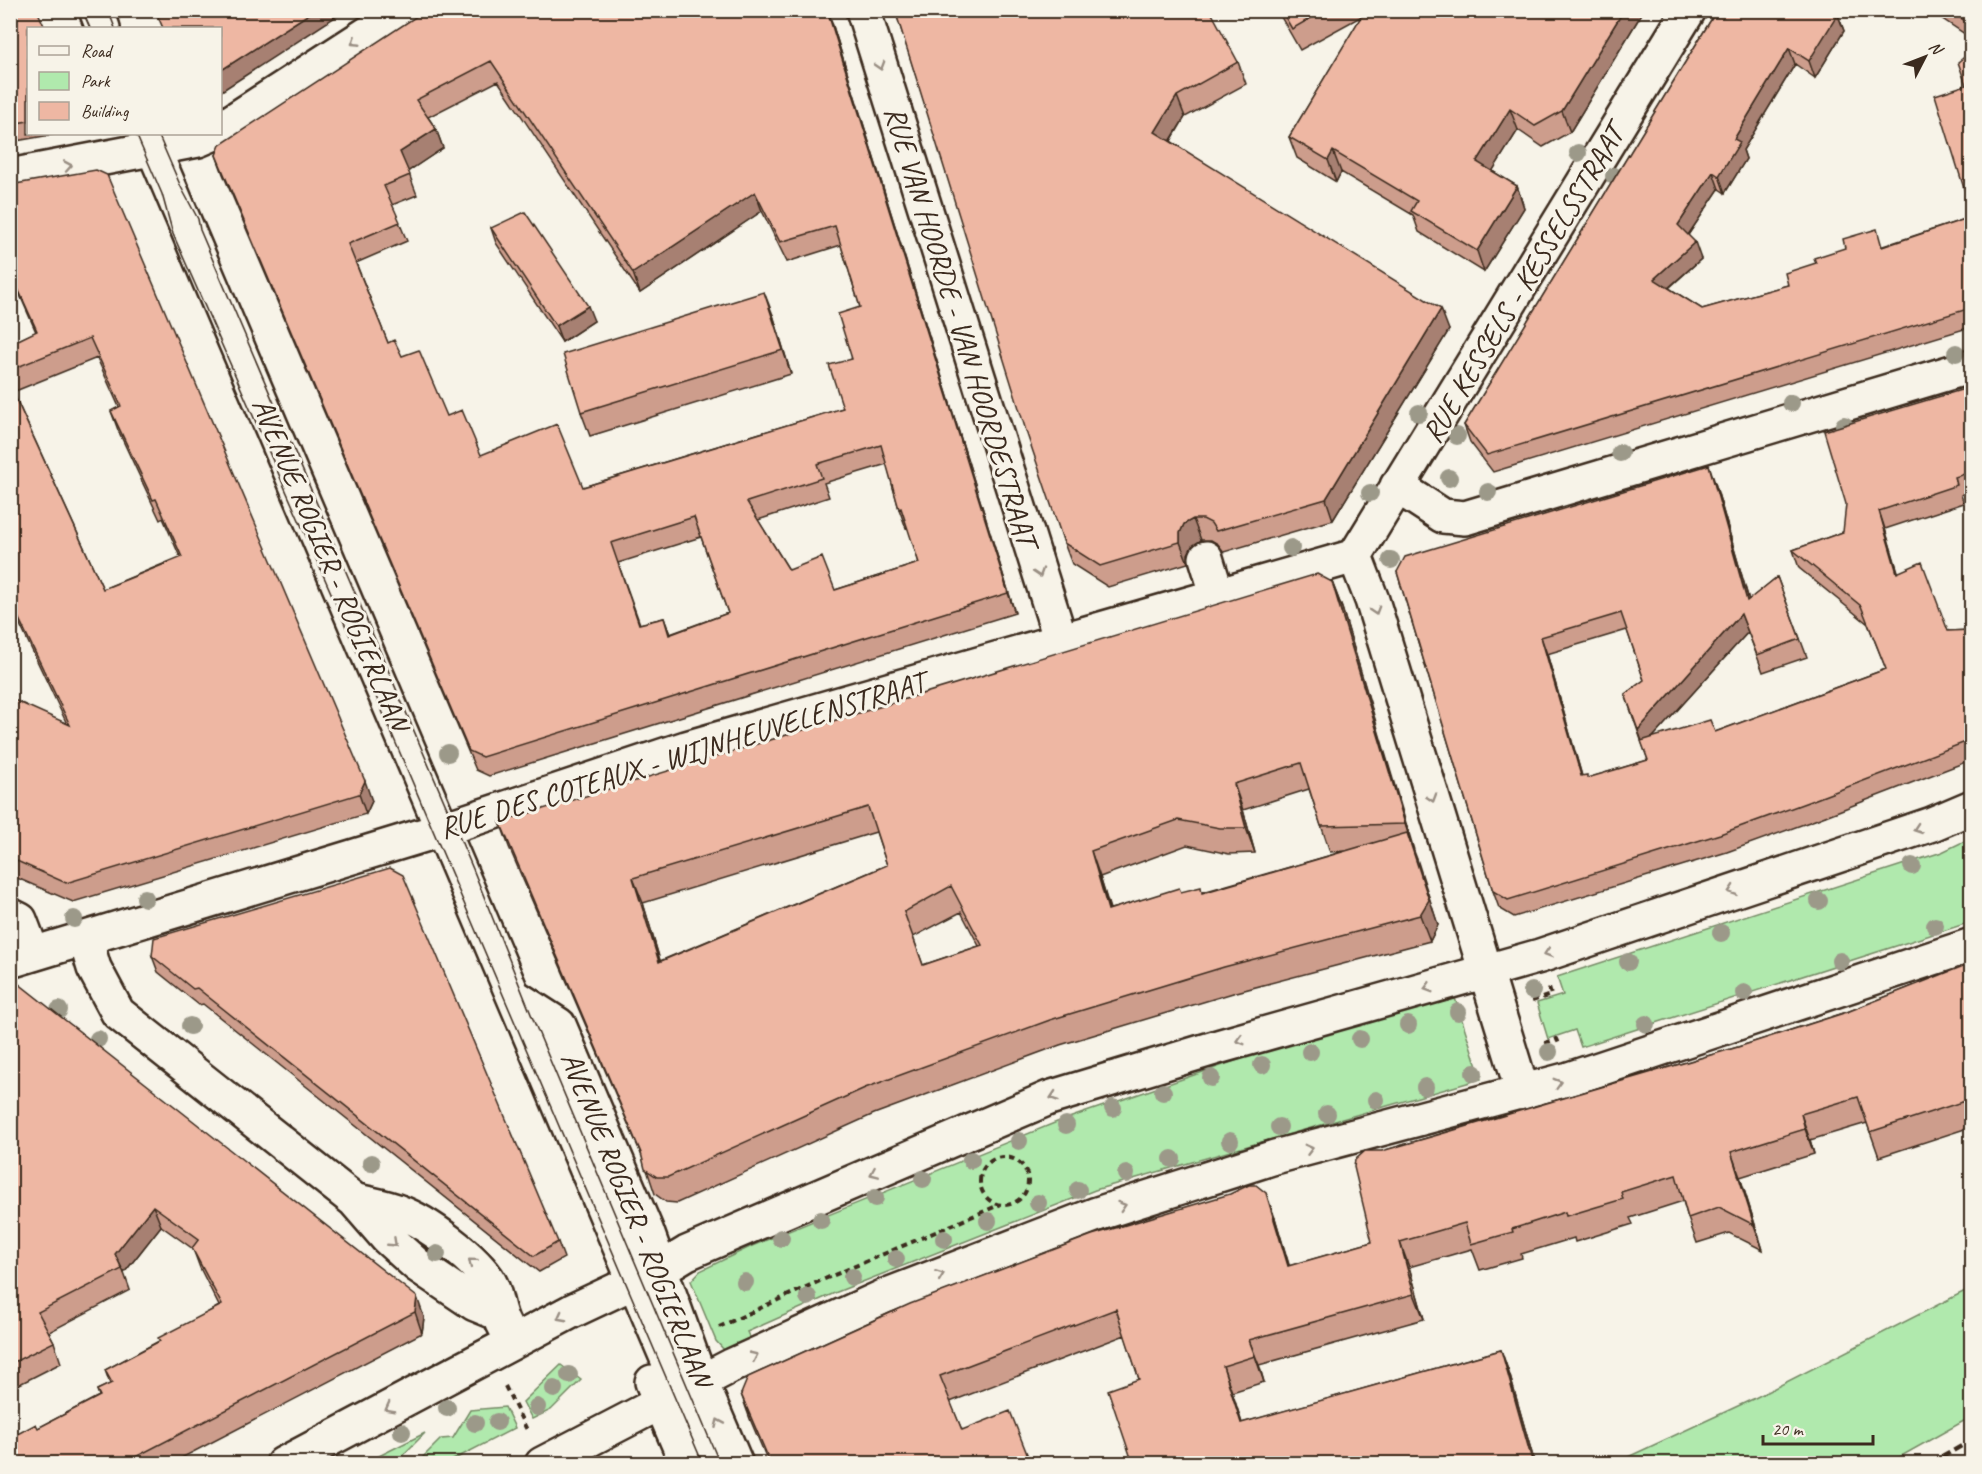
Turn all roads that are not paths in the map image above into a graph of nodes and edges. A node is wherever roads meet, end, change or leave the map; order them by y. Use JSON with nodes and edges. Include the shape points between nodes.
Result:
{"nodes":[{"id":1,"x":96,"y":10,"type":"edge"},
{"id":2,"x":404,"y":10,"type":"edge"},
{"id":3,"x":863,"y":10,"type":"edge"},
{"id":4,"x":1689,"y":10,"type":"edge"},
{"id":5,"x":103,"y":27,"type":"edge"},
{"id":6,"x":222,"y":128,"type":"edge"},
{"id":7,"x":210,"y":135,"type":"edge"},
{"id":8,"x":150,"y":141,"type":"edge"},
{"id":9,"x":10,"y":176,"type":"edge"},
{"id":10,"x":1971,"y":366,"type":"edge"},
{"id":11,"x":1397,"y":486,"type":"junction"},
{"id":12,"x":1355,"y":556,"type":"junction"},
{"id":13,"x":1206,"y":558,"type":"dead end"},
{"id":14,"x":1218,"y":597,"type":"junction"},
{"id":15,"x":1061,"y":641,"type":"junction"},
{"id":16,"x":1971,"y":807,"type":"edge"},
{"id":17,"x":443,"y":828,"type":"junction"},
{"id":18,"x":10,"y":915,"type":"edge"},
{"id":19,"x":86,"y":938,"type":"junction"},
{"id":20,"x":1971,"y":945,"type":"edge"},
{"id":21,"x":22,"y":958,"type":"edge"},
{"id":22,"x":1484,"y":972,"type":"junction"},
{"id":23,"x":514,"y":996,"type":"junction"},
{"id":24,"x":1523,"y":1093,"type":"junction"},
{"id":25,"x":636,"y":1281,"type":"junction"},
{"id":26,"x":513,"y":1342,"type":"junction"},
{"id":27,"x":681,"y":1391,"type":"junction"},
{"id":28,"x":293,"y":1461,"type":"edge"},
{"id":29,"x":542,"y":1464,"type":"edge"},
{"id":30,"x":687,"y":1464,"type":"edge"},
{"id":31,"x":712,"y":1464,"type":"edge"},
{"id":32,"x":736,"y":1464,"type":"edge"}],
"edges":[{"from":1,"to":5,"type":"street"},
{"from":2,"to":6,"type":"street","one_way":true},
{"from":3,"to":15,"type":"street","name":"RUE VAN HOORDE - VAN HOORDESTRAAT","one_way":true},
{"from":4,"to":11,"type":"street","name":"RUE KESSELS - KESSELSSTRAAT"},
{"from":7,"to":8,"type":"street","via":[[198,140]]},
{"from":9,"to":8,"type":"street","one_way":true},
{"from":8,"to":17,"type":"street","name":"AVENUE ROGIER - ROGIERLAAN"},
{"from":10,"to":11,"type":"street","via":[[1465,518],[1443,516]]},
{"from":11,"to":12,"type":"street","name":"RUE KESSELS - KESSELSSTRAAT"},
{"from":12,"to":14,"type":"street","name":"RUE DES COTEAUX - WIJNHEUVELENSTRAAT"},
{"from":12,"to":22,"type":"street","one_way":true,"via":[[1372,600]]},
{"from":13,"to":14,"type":"street"},
{"from":14,"to":15,"type":"street","name":"RUE DES COTEAUX - WIJNHEUVELENSTRAAT"},
{"from":15,"to":17,"type":"street","name":"RUE DES COTEAUX - WIJNHEUVELENSTRAAT","via":[[686,748]]},
{"from":16,"to":22,"type":"street","one_way":true,"via":[[1921,828]]},
{"from":17,"to":19,"type":"street","name":"RUE DES COTEAUX - WIJNHEUVELENSTRAAT"},
{"from":17,"to":23,"type":"street","name":"AVENUE ROGIER - ROGIERLAAN"},
{"from":18,"to":21,"type":"street","via":[[20,920]]},
{"from":19,"to":21,"type":"street","name":"RUE DES COTEAUX - WIJNHEUVELENSTRAAT"},
{"from":19,"to":26,"type":"street","via":[[94,968],[118,1013],[354,1200],[400,1212],[480,1267]]},
{"from":24,"to":20,"type":"street","one_way":true},
{"from":22,"to":24,"type":"street"},
{"from":22,"to":25,"type":"street","one_way":true,"via":[[1049,1098],[687,1253]]},
{"from":23,"to":25,"type":"street","name":"AVENUE ROGIER - ROGIERLAAN","via":[[510,1046]]},
{"from":23,"to":25,"type":"street","name":"AVENUE ROGIER - ROGIERLAAN","via":[[559,1025],[647,1232]]},
{"from":27,"to":24,"type":"street","one_way":true,"via":[[885,1296],[1097,1214],[1275,1157]]},
{"from":25,"to":26,"type":"street","one_way":true},
{"from":25,"to":27,"type":"street","name":"AVENUE ROGIER - ROGIERLAAN"},
{"from":25,"to":27,"type":"street","name":"AVENUE ROGIER - ROGIERLAAN"},
{"from":26,"to":28,"type":"street","one_way":true},
{"from":27,"to":29,"type":"street"},
{"from":27,"to":30,"type":"street","name":"AVENUE ROGIER - ROGIERLAAN"},
{"from":27,"to":31,"type":"street","name":"AVENUE ROGIER - ROGIERLAAN"},
{"from":32,"to":27,"type":"street","name":"AVENUE ROGIER - ROGIERLAAN","one_way":true}]}
